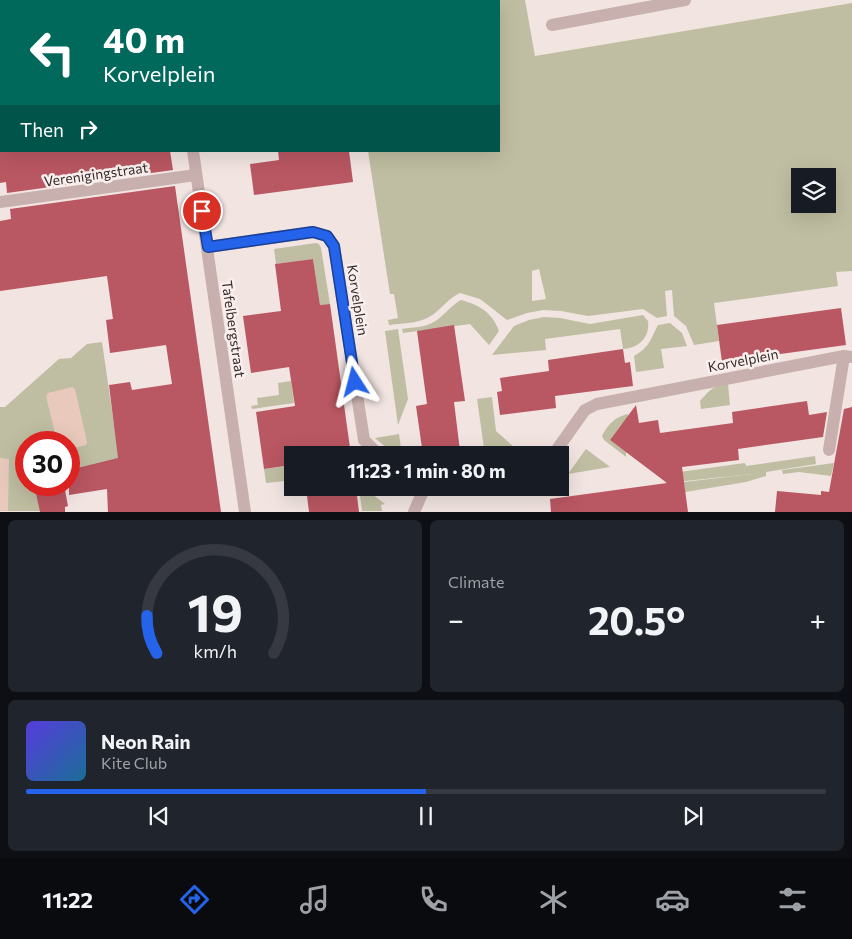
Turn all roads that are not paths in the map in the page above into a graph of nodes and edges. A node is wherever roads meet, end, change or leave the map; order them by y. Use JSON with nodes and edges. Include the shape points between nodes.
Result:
{"nodes":[{"id":1,"x":685,"y":0,"type":"edge"},
{"id":2,"x":552,"y":25,"type":"dead end"},
{"id":3,"x":193,"y":152,"type":"edge"},
{"id":4,"x":196,"y":175,"type":"junction"},
{"id":5,"x":0,"y":202,"type":"edge"},
{"id":6,"x":208,"y":247,"type":"junction"},
{"id":7,"x":848,"y":356,"type":"edge"},
{"id":8,"x":370,"y":446,"type":"edge"},
{"id":9,"x":560,"y":446,"type":"edge"},
{"id":10,"x":829,"y":450,"type":"dead end"},
{"id":11,"x":423,"y":496,"type":"edge"},
{"id":12,"x":245,"y":512,"type":"edge"},
{"id":13,"x":414,"y":512,"type":"edge"}],
"edges":[{"from":1,"to":2,"type":"street"},
{"from":3,"to":4,"type":"street","name":"Tafelbergstraat"},
{"from":4,"to":5,"type":"street","name":"Verenigingstraat"},
{"from":4,"to":6,"type":"street","name":"Tafelbergstraat"},
{"from":6,"to":8,"type":"street","name":"Korvelplein","via":[[313,232],[327,236],[334,246],[364,440]]},
{"from":6,"to":12,"type":"street","name":"Tafelbergstraat"},
{"from":7,"to":9,"type":"street","name":"Korvelplein","via":[[597,404],[585,410]]},
{"from":7,"to":10,"type":"street","name":"Korvelplein"},
{"from":11,"to":13,"type":"street"}]}
